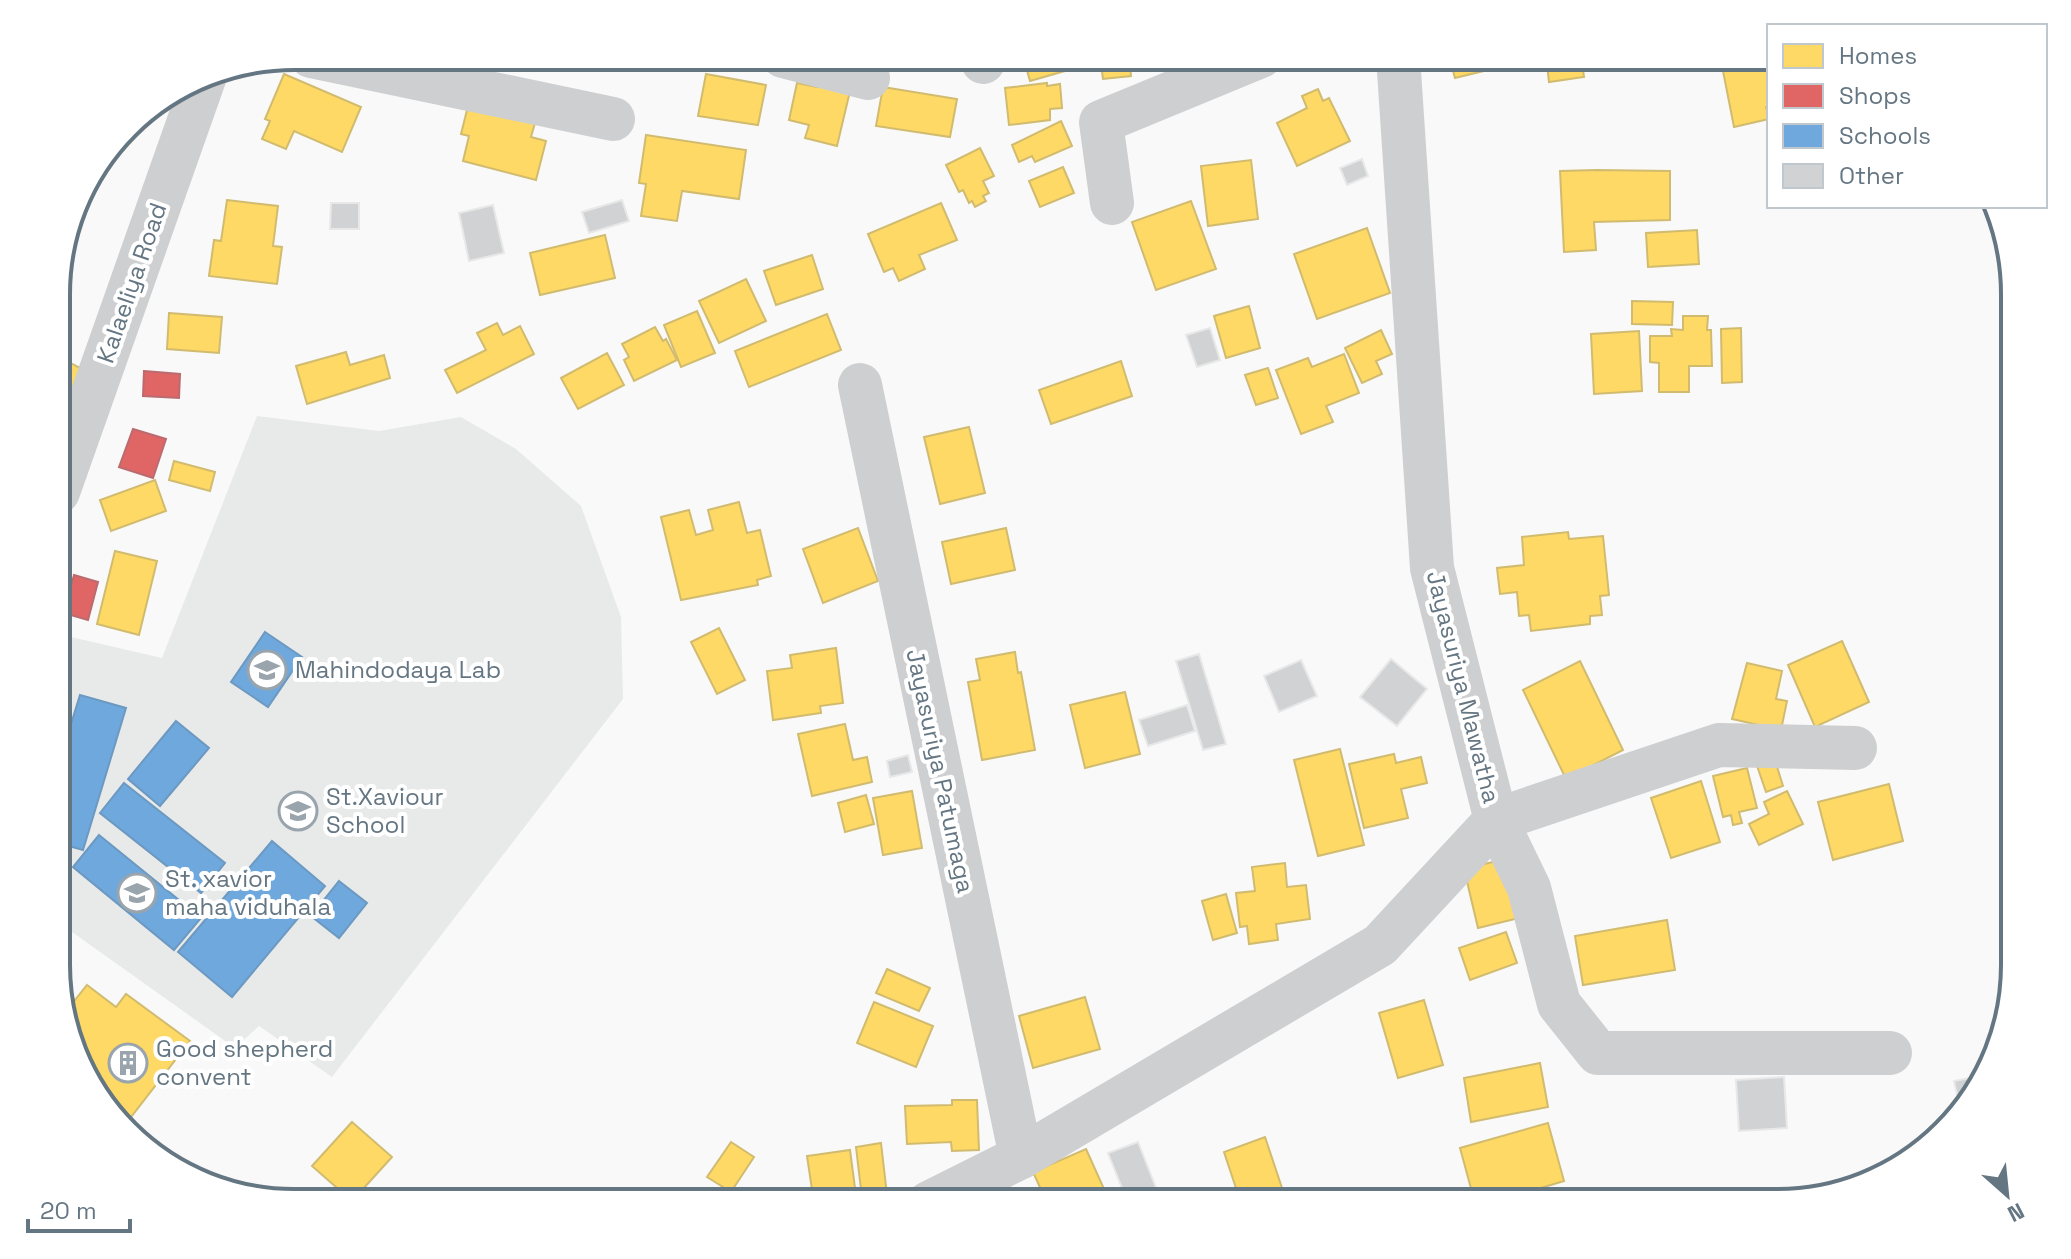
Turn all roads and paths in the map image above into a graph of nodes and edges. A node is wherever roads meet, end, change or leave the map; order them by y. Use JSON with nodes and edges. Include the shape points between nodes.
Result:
{"nodes":[{"id":1,"x":378,"y":70,"type":"edge"},
{"id":2,"x":837,"y":70,"type":"edge"},
{"id":3,"x":1227,"y":70,"type":"edge"},
{"id":4,"x":1399,"y":70,"type":"edge"},
{"id":5,"x":868,"y":78,"type":"dead end"},
{"id":6,"x":200,"y":91,"type":"edge"},
{"id":7,"x":613,"y":119,"type":"dead end"},
{"id":8,"x":1112,"y":203,"type":"dead end"},
{"id":9,"x":860,"y":385,"type":"dead end"},
{"id":10,"x":70,"y":457,"type":"edge"},
{"id":11,"x":1855,"y":748,"type":"dead end"},
{"id":12,"x":1496,"y":820,"type":"junction"},
{"id":13,"x":1890,"y":1053,"type":"dead end"},
{"id":14,"x":1021,"y":1157,"type":"junction"},
{"id":15,"x":957,"y":1189,"type":"edge"}],
"edges":[{"from":1,"to":7,"type":"street"},
{"from":2,"to":5,"type":"street"},
{"from":3,"to":8,"type":"street","via":[[1101,122]]},
{"from":4,"to":12,"type":"street","name":"Jayasuriya Mawatha","via":[[1432,568]]},
{"from":6,"to":10,"type":"street","name":"Kalaeliya Road"},
{"from":9,"to":14,"type":"street","name":"Jayasuriya Patumaga"},
{"from":11,"to":12,"type":"street","via":[[1719,745]]},
{"from":12,"to":13,"type":"street","via":[[1529,888],[1559,1004],[1598,1053]]},
{"from":12,"to":14,"type":"street","name":"Jayasuriya Mawatha","via":[[1380,945]]},
{"from":14,"to":15,"type":"street","name":"Jayasuriya Mawatha"}]}
